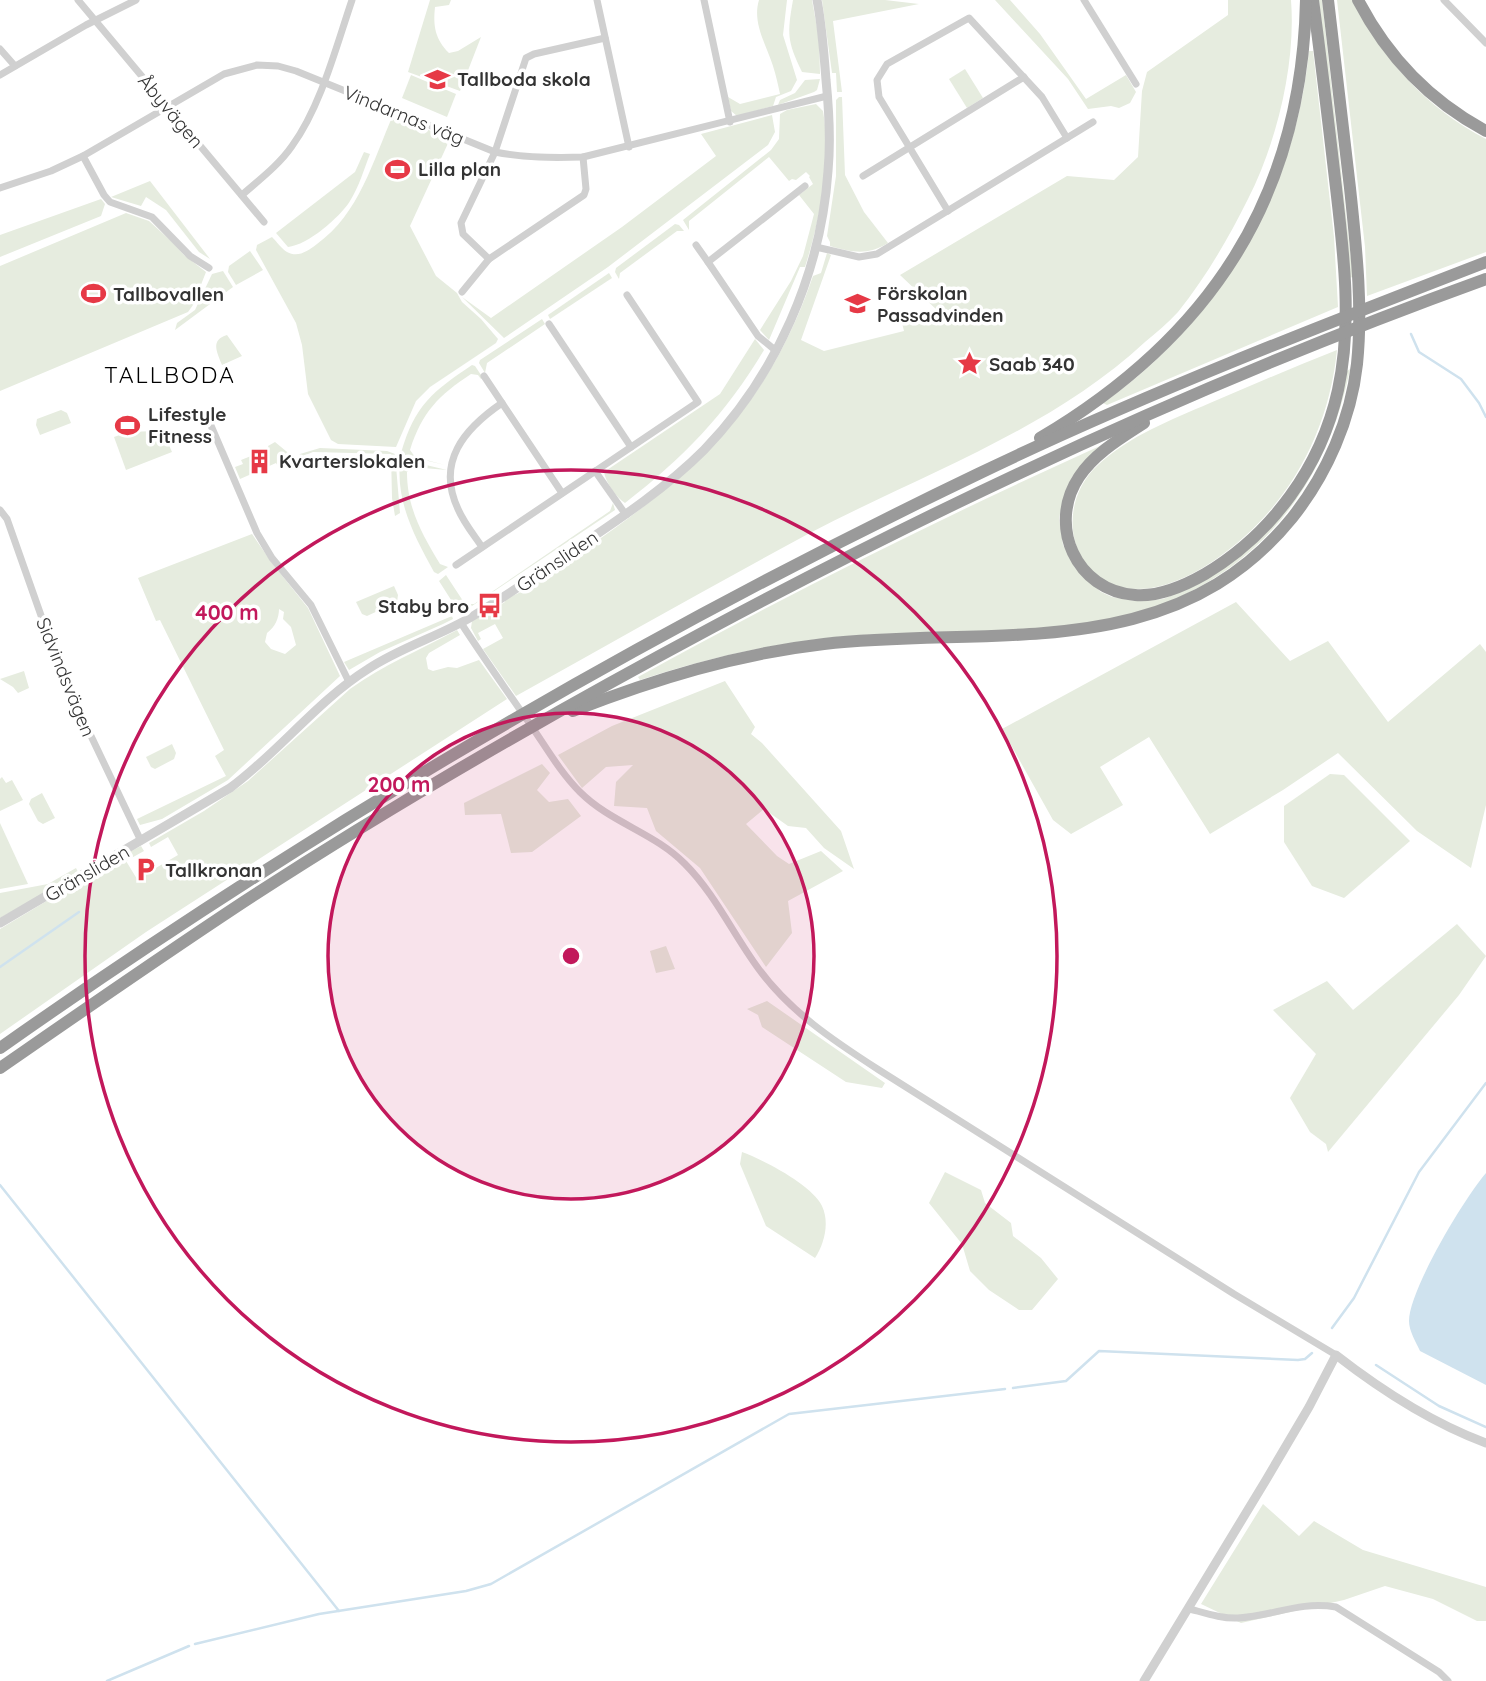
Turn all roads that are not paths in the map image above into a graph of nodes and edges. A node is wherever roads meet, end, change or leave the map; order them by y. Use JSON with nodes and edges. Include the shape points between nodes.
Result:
{"nodes":[{"id":1,"x":78,"y":0,"type":"edge"},
{"id":2,"x":136,"y":0,"type":"edge"},
{"id":3,"x":352,"y":0,"type":"edge"},
{"id":4,"x":597,"y":0,"type":"edge"},
{"id":5,"x":704,"y":0,"type":"edge"},
{"id":6,"x":817,"y":0,"type":"edge"},
{"id":7,"x":1084,"y":0,"type":"edge"},
{"id":8,"x":1306,"y":0,"type":"edge"},
{"id":9,"x":1313,"y":0,"type":"edge"},
{"id":10,"x":1328,"y":0,"type":"edge"},
{"id":11,"x":1358,"y":0,"type":"edge"},
{"id":12,"x":1444,"y":0,"type":"edge"},
{"id":13,"x":95,"y":21,"type":"junction"},
{"id":14,"x":605,"y":38,"type":"junction"},
{"id":15,"x":1486,"y":43,"type":"edge"},
{"id":16,"x":0,"y":49,"type":"edge"},
{"id":17,"x":15,"y":66,"type":"junction"},
{"id":18,"x":0,"y":75,"type":"edge"},
{"id":19,"x":1024,"y":77,"type":"junction"},
{"id":20,"x":323,"y":82,"type":"junction"},
{"id":21,"x":1136,"y":84,"type":"dead end"},
{"id":22,"x":827,"y":96,"type":"junction"},
{"id":23,"x":167,"y":107,"type":"junction"},
{"id":24,"x":730,"y":122,"type":"junction"},
{"id":25,"x":1093,"y":122,"type":"dead end"},
{"id":26,"x":1486,"y":131,"type":"edge"},
{"id":27,"x":1067,"y":138,"type":"junction"},
{"id":28,"x":629,"y":147,"type":"junction"},
{"id":29,"x":910,"y":148,"type":"junction"},
{"id":30,"x":495,"y":152,"type":"junction"},
{"id":31,"x":83,"y":156,"type":"junction"},
{"id":32,"x":583,"y":157,"type":"junction"},
{"id":33,"x":863,"y":176,"type":"dead end"},
{"id":34,"x":805,"y":186,"type":"dead end"},
{"id":35,"x":0,"y":188,"type":"edge"},
{"id":36,"x":242,"y":195,"type":"junction"},
{"id":37,"x":948,"y":211,"type":"junction"},
{"id":38,"x":264,"y":222,"type":"dead end"},
{"id":39,"x":696,"y":245,"type":"dead end"},
{"id":40,"x":816,"y":247,"type":"junction"},
{"id":41,"x":489,"y":259,"type":"junction"},
{"id":42,"x":708,"y":262,"type":"junction"},
{"id":43,"x":1486,"y":262,"type":"edge"},
{"id":44,"x":209,"y":268,"type":"dead end"},
{"id":45,"x":1486,"y":279,"type":"edge"},
{"id":46,"x":462,"y":292,"type":"dead end"},
{"id":47,"x":627,"y":295,"type":"dead end"},
{"id":48,"x":549,"y":324,"type":"dead end"},
{"id":49,"x":775,"y":351,"type":"junction"},
{"id":50,"x":484,"y":376,"type":"dead end"},
{"id":51,"x":1177,"y":402,"type":"junction"},
{"id":52,"x":502,"y":403,"type":"junction"},
{"id":53,"x":209,"y":421,"type":"dead end"},
{"id":54,"x":631,"y":447,"type":"junction"},
{"id":55,"x":595,"y":471,"type":"junction"},
{"id":56,"x":981,"y":472,"type":"junction"},
{"id":57,"x":562,"y":493,"type":"junction"},
{"id":58,"x":0,"y":510,"type":"edge"},
{"id":59,"x":626,"y":515,"type":"junction"},
{"id":60,"x":482,"y":547,"type":"junction"},
{"id":61,"x":456,"y":565,"type":"dead end"},
{"id":62,"x":461,"y":624,"type":"junction"},
{"id":63,"x":349,"y":682,"type":"junction"},
{"id":64,"x":535,"y":725,"type":"junction"},
{"id":65,"x":141,"y":841,"type":"junction"},
{"id":66,"x":0,"y":923,"type":"edge"},
{"id":67,"x":0,"y":1048,"type":"edge"},
{"id":68,"x":0,"y":1068,"type":"edge"},
{"id":69,"x":1336,"y":1354,"type":"junction"},
{"id":70,"x":1486,"y":1443,"type":"edge"},
{"id":71,"x":1190,"y":1609,"type":"junction"},
{"id":72,"x":1144,"y":1681,"type":"edge"},
{"id":73,"x":1448,"y":1681,"type":"edge"}],
"edges":[{"from":1,"to":13,"type":"street","name":"Åbyvägen"},
{"from":2,"to":13,"type":"street"},
{"from":3,"to":20,"type":"street"},
{"from":4,"to":14,"type":"street"},
{"from":5,"to":24,"type":"street"},
{"from":6,"to":22,"type":"street","name":"Gränsliden"},
{"from":7,"to":21,"type":"street"},
{"from":8,"to":56,"type":"highway","via":[[1301,71],[1282,153],[1258,214],[1221,276],[1185,324],[1117,387]]},
{"from":9,"to":51,"type":"highway","via":[[1345,280],[1341,373],[1323,440],[1302,478],[1264,528],[1215,568],[1155,594],[1118,593],[1093,580],[1074,556],[1065,528],[1068,501],[1080,475],[1096,458]]},
{"from":10,"to":64,"type":"highway","via":[[1359,275],[1357,367],[1328,462],[1301,507],[1253,557],[1217,584],[1142,618],[1072,632],[858,642],[760,653],[675,674]]},
{"from":11,"to":26,"type":"highway","via":[[1376,32],[1418,82]]},
{"from":12,"to":15,"type":"street"},
{"from":13,"to":17,"type":"street"},
{"from":13,"to":23,"type":"street","name":"Åbyvägen"},
{"from":14,"to":28,"type":"street"},
{"from":14,"to":30,"type":"street","via":[[526,58]]},
{"from":16,"to":17,"type":"street"},
{"from":17,"to":18,"type":"street"},
{"from":19,"to":27,"type":"street"},
{"from":19,"to":29,"type":"street"},
{"from":19,"to":29,"type":"street","via":[[969,18],[887,64],[877,80],[878,93]]},
{"from":20,"to":23,"type":"street","name":"Vindarnas väg","via":[[287,68],[255,66],[224,74]]},
{"from":20,"to":30,"type":"street","name":"Vindarnas väg"},
{"from":20,"to":36,"type":"street","via":[[291,148]]},
{"from":22,"to":24,"type":"street","name":"Vindarnas väg"},
{"from":22,"to":40,"type":"street","name":"Gränsliden","via":[[828,173]]},
{"from":23,"to":31,"type":"street","name":"Vindarnas väg"},
{"from":23,"to":36,"type":"street","name":"Åbyvägen"},
{"from":24,"to":28,"type":"street","name":"Vindarnas väg"},
{"from":25,"to":27,"type":"street"},
{"from":27,"to":37,"type":"street"},
{"from":28,"to":32,"type":"street","name":"Vindarnas väg"},
{"from":29,"to":33,"type":"street"},
{"from":29,"to":37,"type":"street"},
{"from":30,"to":32,"type":"street","name":"Vindarnas väg","via":[[537,158]]},
{"from":30,"to":41,"type":"street","via":[[460,227]]},
{"from":31,"to":35,"type":"street","name":"Vindarnas väg"},
{"from":31,"to":44,"type":"street","via":[[110,202],[152,216],[190,256]]},
{"from":32,"to":41,"type":"street","via":[[584,195]]},
{"from":34,"to":42,"type":"street"},
{"from":36,"to":38,"type":"street","name":"Åbyvägen"},
{"from":37,"to":40,"type":"street","via":[[872,256]]},
{"from":39,"to":42,"type":"street"},
{"from":40,"to":49,"type":"street","name":"Gränsliden","via":[[797,305]]},
{"from":41,"to":46,"type":"street"},
{"from":42,"to":49,"type":"street","via":[[758,336]]},
{"from":43,"to":56,"type":"highway","via":[[1214,369]]},
{"from":45,"to":51,"type":"highway"},
{"from":47,"to":54,"type":"street","via":[[698,402]]},
{"from":48,"to":54,"type":"street"},
{"from":49,"to":59,"type":"street","name":"Gränsliden","via":[[751,392],[711,441]]},
{"from":50,"to":52,"type":"street"},
{"from":51,"to":64,"type":"highway","via":[[918,521]]},
{"from":52,"to":57,"type":"street"},
{"from":52,"to":60,"type":"street","via":[[464,435],[451,469],[458,509]]},
{"from":53,"to":63,"type":"street","via":[[257,533],[311,605]]},
{"from":54,"to":55,"type":"street"},
{"from":55,"to":57,"type":"street"},
{"from":55,"to":59,"type":"street"},
{"from":56,"to":67,"type":"highway","via":[[782,570],[537,705],[239,885]]},
{"from":57,"to":60,"type":"street"},
{"from":58,"to":65,"type":"street","name":"Sidvindsvägen","via":[[65,682]]},
{"from":59,"to":62,"type":"street","name":"Gränsliden"},
{"from":60,"to":61,"type":"street"},
{"from":62,"to":63,"type":"street","name":"Gränsliden","via":[[381,661]]},
{"from":62,"to":69,"type":"street","via":[[580,792],[685,864],[766,979],[800,1015],[1212,1280]]},
{"from":63,"to":65,"type":"street","name":"Gränsliden","via":[[245,777]]},
{"from":64,"to":68,"type":"highway","via":[[248,900]]},
{"from":65,"to":66,"type":"street","name":"Gränsliden"},
{"from":69,"to":70,"type":"street","via":[[1448,1427]]},
{"from":69,"to":71,"type":"street"},
{"from":71,"to":72,"type":"street"},
{"from":71,"to":73,"type":"street","via":[[1237,1618],[1301,1605],[1336,1607]]}]}
